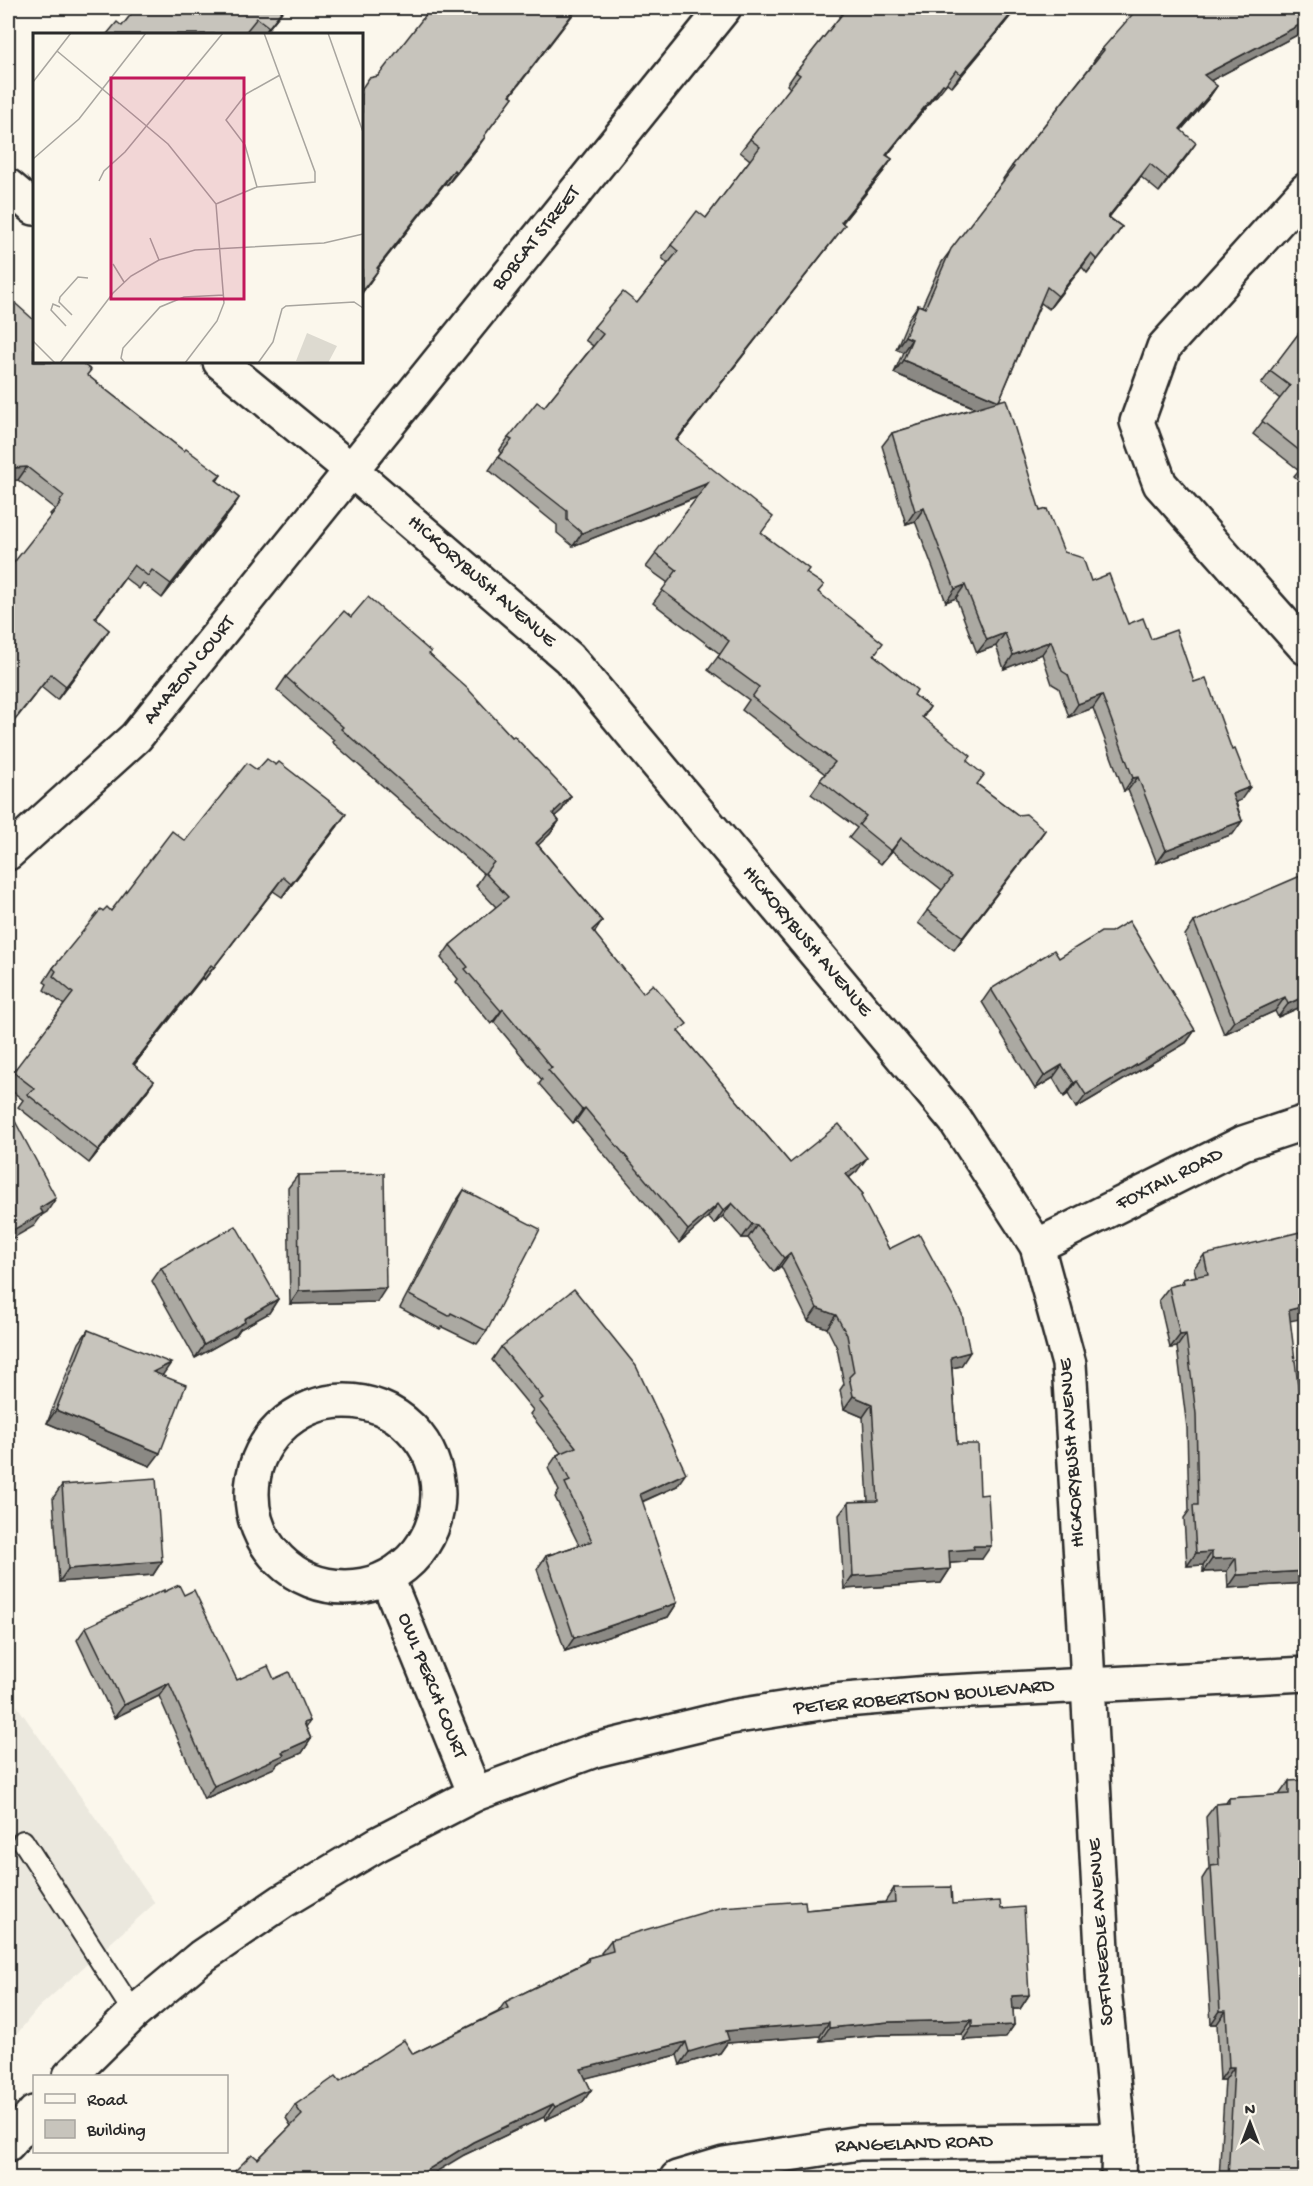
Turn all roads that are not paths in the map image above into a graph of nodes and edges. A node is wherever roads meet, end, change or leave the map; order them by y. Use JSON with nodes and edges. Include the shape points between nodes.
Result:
{"nodes":[{"id":1,"x":724,"y":8,"type":"edge"},
{"id":2,"x":8,"y":186,"type":"edge"},
{"id":3,"x":1305,"y":190,"type":"edge"},
{"id":4,"x":33,"y":207,"type":"edge"},
{"id":5,"x":221,"y":363,"type":"edge"},
{"id":6,"x":351,"y":470,"type":"junction"},
{"id":7,"x":1305,"y":648,"type":"edge"},
{"id":8,"x":8,"y":852,"type":"edge"},
{"id":9,"x":1305,"y":1122,"type":"edge"},
{"id":10,"x":1037,"y":1246,"type":"junction"},
{"id":11,"x":387,"y":1578,"type":"junction"},
{"id":12,"x":1305,"y":1674,"type":"edge"},
{"id":13,"x":1089,"y":1685,"type":"junction"},
{"id":14,"x":475,"y":1794,"type":"junction"},
{"id":15,"x":23,"y":1841,"type":"dead end"},
{"id":16,"x":134,"y":2013,"type":"junction"},
{"id":17,"x":71,"y":2075,"type":"edge"},
{"id":18,"x":33,"y":2114,"type":"edge"},
{"id":19,"x":1119,"y":2140,"type":"junction"},
{"id":20,"x":8,"y":2144,"type":"edge"},
{"id":21,"x":676,"y":2178,"type":"edge"},
{"id":22,"x":1118,"y":2178,"type":"edge"}],
"edges":[{"from":1,"to":6,"type":"street","name":"BOBCAT STREET"},
{"from":2,"to":4,"type":"street"},
{"from":3,"to":7,"type":"street","via":[[1164,347],[1137,422],[1160,484]]},
{"from":5,"to":6,"type":"street","name":"HICKORYBUSH AVENUE"},
{"from":6,"to":8,"type":"street","name":"AMAZON COURT","via":[[136,737]]},
{"from":6,"to":10,"type":"street","name":"HICKORYBUSH AVENUE","via":[[569,658],[955,1120]]},
{"from":9,"to":10,"type":"street","name":"FOXTAIL ROAD","via":[[1243,1143]]},
{"from":10,"to":13,"type":"street","name":"HICKORYBUSH AVENUE","via":[[1069,1364]]},
{"from":11,"to":11,"type":"street","via":[[413,1559],[431,1531],[439,1499],[435,1468],[426,1448],[398,1416],[368,1402],[335,1400],[304,1410],[280,1426],[262,1450],[252,1478],[252,1507],[260,1536],[278,1559],[301,1578],[329,1586],[359,1587]]},
{"from":11,"to":14,"type":"street","name":"OWL PERCH COURT"},
{"from":12,"to":13,"type":"street","name":"PETER ROBERTSON BOULEVARD"},
{"from":13,"to":14,"type":"street","name":"PETER ROBERTSON BOULEVARD","via":[[833,1701],[731,1717],[595,1750]]},
{"from":13,"to":19,"type":"street","name":"SOFTNEEDLE AVENUE","via":[[1104,1988]]},
{"from":14,"to":16,"type":"street","name":"PETER ROBERTSON BOULEVARD","via":[[378,1844],[283,1901],[201,1957]]},
{"from":15,"to":16,"type":"lane"},
{"from":16,"to":17,"type":"street","name":"PETER ROBERTSON BOULEVARD"},
{"from":18,"to":20,"type":"street"},
{"from":19,"to":21,"type":"street","name":"RANGELAND ROAD","via":[[859,2143],[724,2164]]},
{"from":19,"to":22,"type":"street","name":"SOFTNEEDLE AVENUE"}]}
